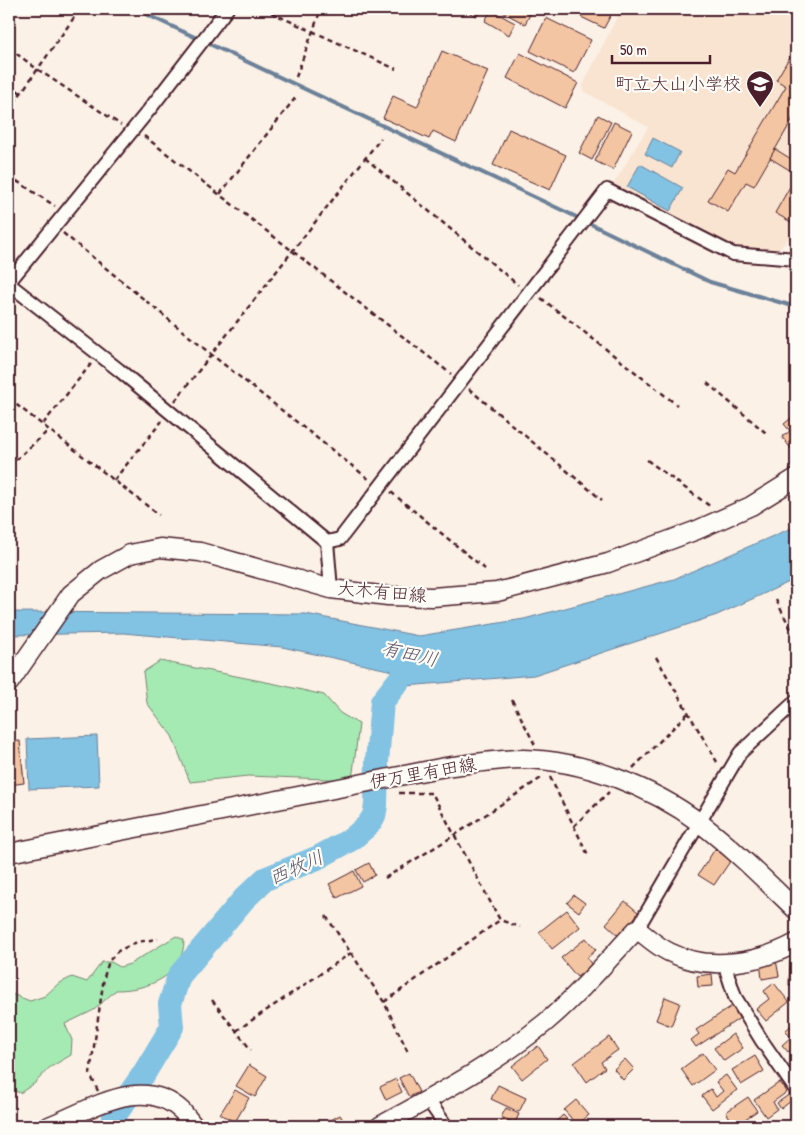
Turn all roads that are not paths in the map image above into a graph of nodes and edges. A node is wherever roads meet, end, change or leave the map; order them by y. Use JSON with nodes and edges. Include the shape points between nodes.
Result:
{"nodes":[{"id":1,"x":227,"y":9,"type":"edge"},
{"id":2,"x":796,"y":259,"type":"edge"},
{"id":3,"x":9,"y":283,"type":"edge"},
{"id":4,"x":796,"y":478,"type":"edge"},
{"id":5,"x":327,"y":542,"type":"junction"},
{"id":6,"x":330,"y":589,"type":"junction"},
{"id":7,"x":9,"y":683,"type":"edge"},
{"id":8,"x":796,"y":701,"type":"edge"},
{"id":9,"x":699,"y":822,"type":"junction"},
{"id":10,"x":9,"y":853,"type":"edge"},
{"id":11,"x":796,"y":910,"type":"edge"},
{"id":12,"x":637,"y":930,"type":"junction"},
{"id":13,"x":796,"y":943,"type":"edge"},
{"id":14,"x":724,"y":962,"type":"junction"},
{"id":15,"x":796,"y":1090,"type":"edge"},
{"id":16,"x":428,"y":1100,"type":"junction"},
{"id":17,"x":49,"y":1126,"type":"edge"},
{"id":18,"x":194,"y":1126,"type":"edge"},
{"id":19,"x":380,"y":1126,"type":"edge"},
{"id":20,"x":446,"y":1126,"type":"edge"}],
"edges":[{"from":1,"to":3,"type":"street","via":[[150,110]]},
{"from":2,"to":5,"type":"street","via":[[733,254],[607,190],[340,539]]},
{"from":3,"to":5,"type":"street"},
{"from":4,"to":6,"type":"main road","name":"大木有田線","via":[[751,506],[697,530],[608,563],[497,592],[432,597]]},
{"from":5,"to":6,"type":"street"},
{"from":6,"to":7,"type":"main road","name":"大木有田線","via":[[200,552],[160,548],[130,554],[101,570],[71,594]]},
{"from":8,"to":9,"type":"street","via":[[740,753]]},
{"from":9,"to":10,"type":"main road","name":"伊万里有田線","via":[[670,802],[614,777],[582,767],[524,759],[485,762],[397,785],[348,786]]},
{"from":9,"to":11,"type":"main road","name":"伊万里有田線"},
{"from":9,"to":12,"type":"street"},
{"from":12,"to":14,"type":"main road","via":[[668,952],[696,963]]},
{"from":12,"to":16,"type":"main road","via":[[590,982],[546,1022],[490,1063]]},
{"from":13,"to":14,"type":"main road","via":[[760,958]]},
{"from":14,"to":15,"type":"street","via":[[735,996]]},
{"from":16,"to":19,"type":"main road"},
{"from":16,"to":20,"type":"street"},
{"from":17,"to":18,"type":"main road","via":[[110,1097],[141,1095],[154,1096],[169,1103],[182,1111]]}]}
